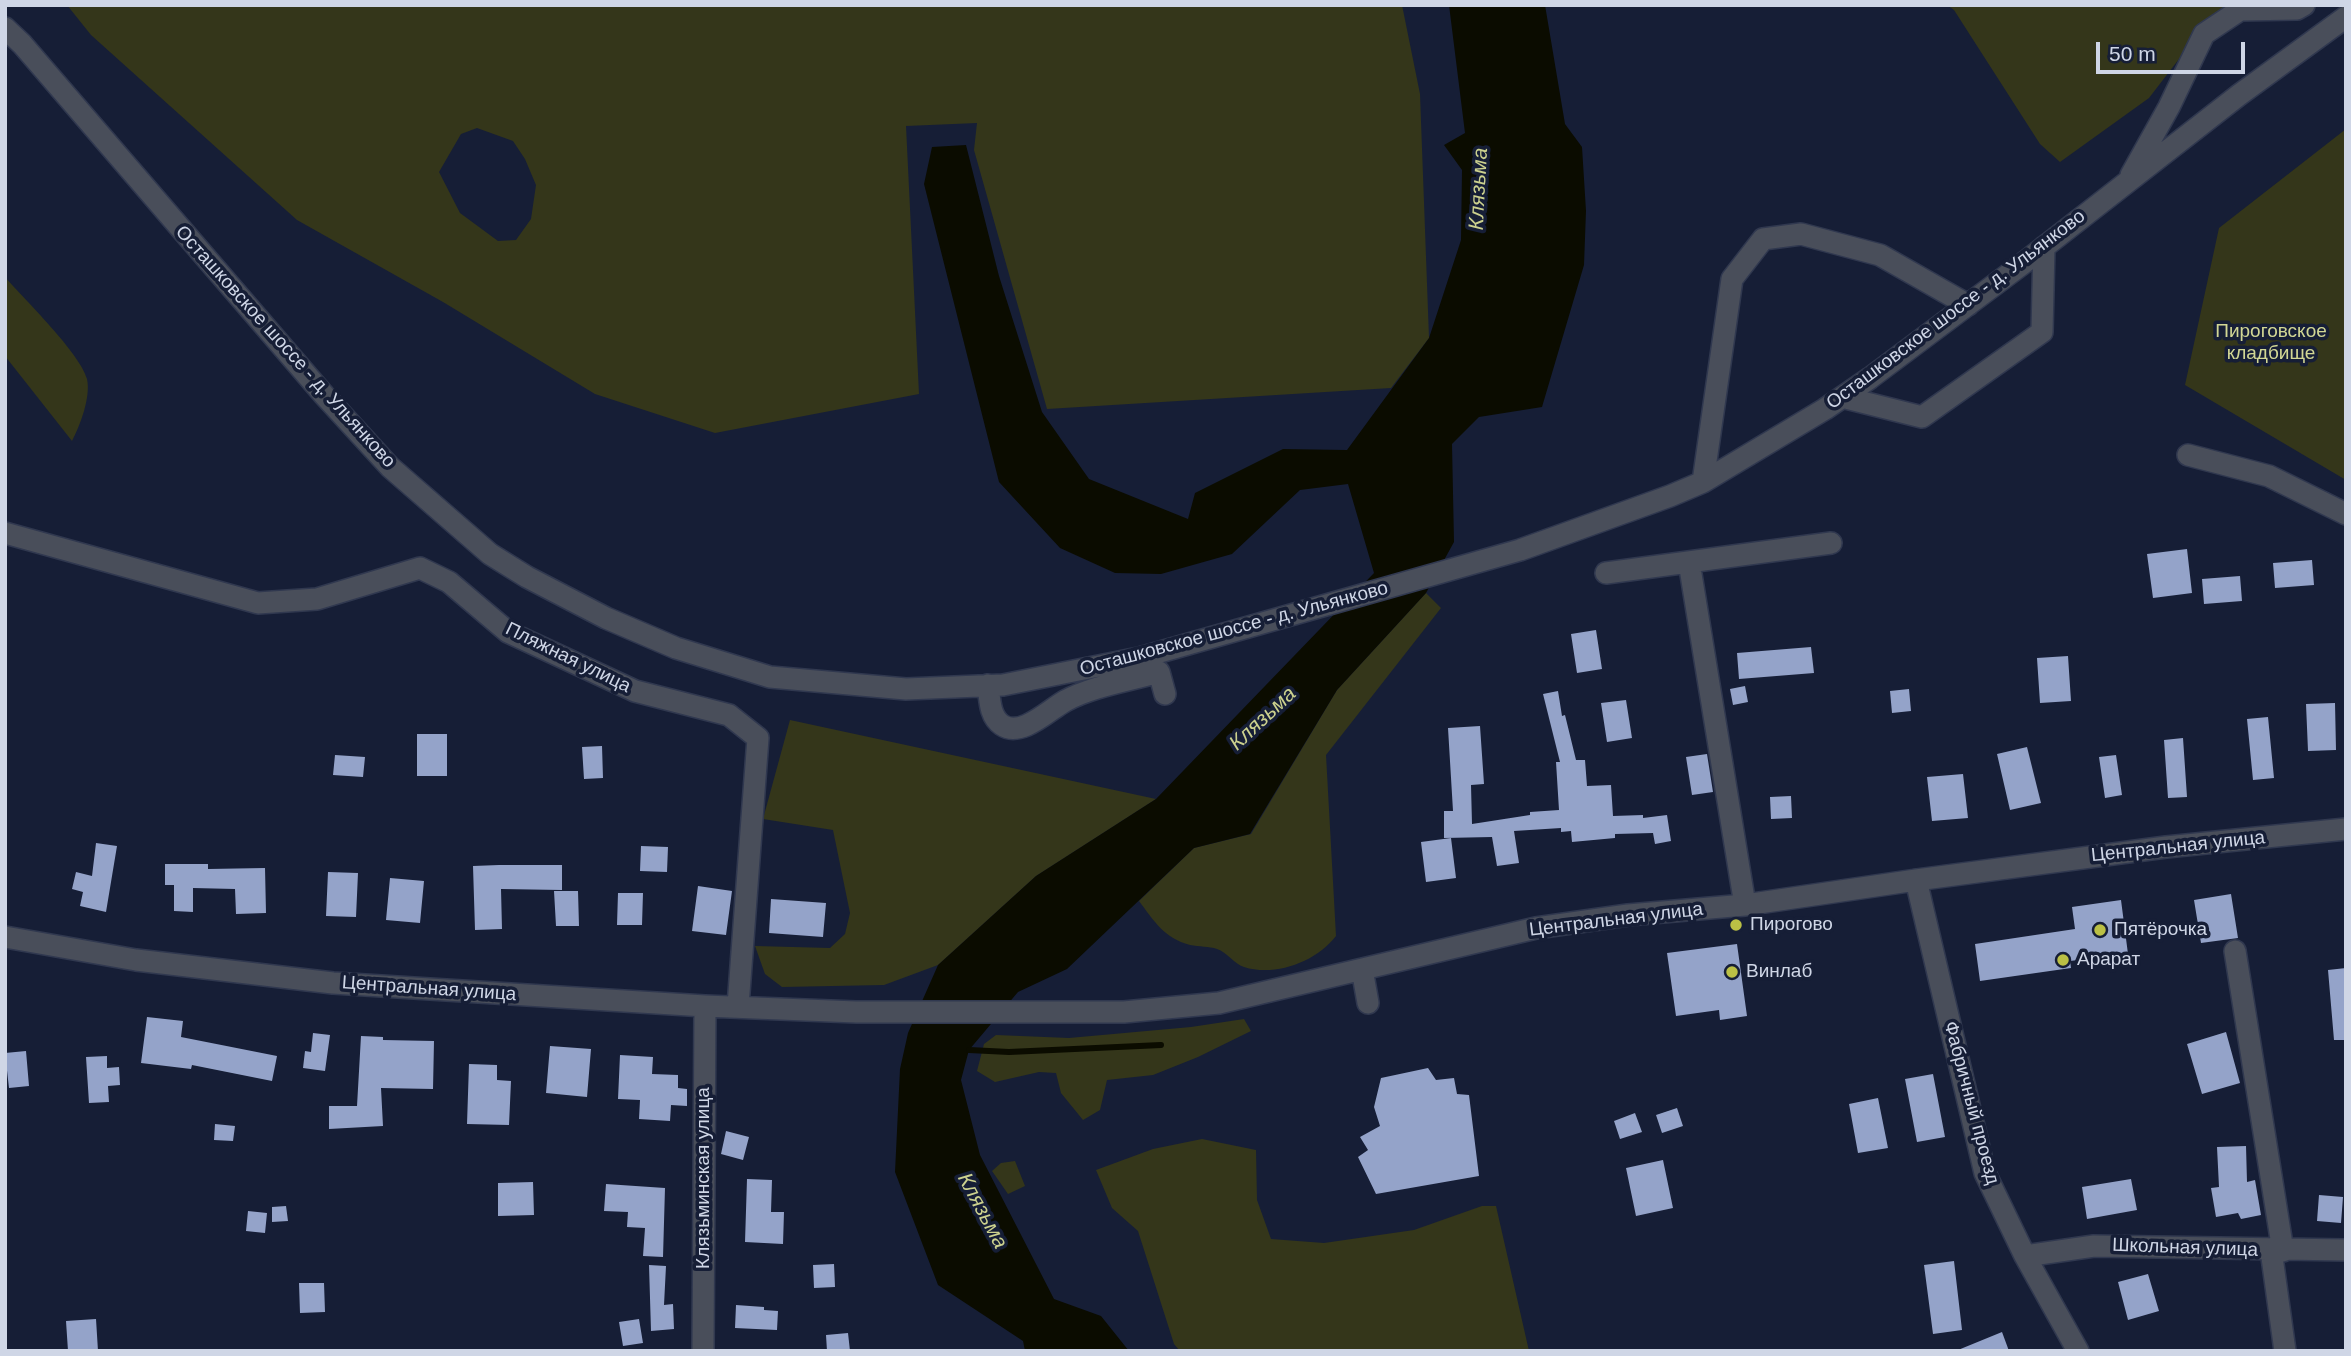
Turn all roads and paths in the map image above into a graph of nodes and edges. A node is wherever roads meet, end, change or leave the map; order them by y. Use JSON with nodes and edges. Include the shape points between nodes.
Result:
{"nodes":[{"id":1,"x":2304,"y":5,"type":"edge"},
{"id":2,"x":2346,"y":18,"type":"edge"},
{"id":3,"x":5,"y":28,"type":"edge"},
{"id":4,"x":2127,"y":183,"type":"junction"},
{"id":5,"x":2044,"y":247,"type":"junction"},
{"id":6,"x":1968,"y":305,"type":"junction"},
{"id":7,"x":1842,"y":397,"type":"junction"},
{"id":8,"x":2188,"y":455,"type":"dead end"},
{"id":9,"x":1703,"y":482,"type":"junction"},
{"id":10,"x":2346,"y":514,"type":"edge"},
{"id":11,"x":5,"y":533,"type":"edge"},
{"id":12,"x":1831,"y":543,"type":"dead end"},
{"id":13,"x":1689,"y":562,"type":"junction"},
{"id":14,"x":1606,"y":573,"type":"dead end"},
{"id":15,"x":988,"y":685,"type":"junction"},
{"id":16,"x":1165,"y":694,"type":"dead end"},
{"id":17,"x":2346,"y":829,"type":"edge"},
{"id":18,"x":1916,"y":880,"type":"junction"},
{"id":19,"x":1745,"y":905,"type":"junction"},
{"id":20,"x":5,"y":937,"type":"edge"},
{"id":21,"x":2235,"y":951,"type":"dead end"},
{"id":22,"x":1362,"y":970,"type":"junction"},
{"id":23,"x":1368,"y":1003,"type":"dead end"},
{"id":24,"x":705,"y":1006,"type":"junction"},
{"id":25,"x":738,"y":1006,"type":"junction"},
{"id":26,"x":2346,"y":1250,"type":"edge"},
{"id":27,"x":2277,"y":1251,"type":"junction"},
{"id":28,"x":2025,"y":1256,"type":"junction"},
{"id":29,"x":703,"y":1351,"type":"edge"},
{"id":30,"x":2078,"y":1351,"type":"edge"},
{"id":31,"x":2285,"y":1351,"type":"edge"}],
"edges":[{"from":1,"to":4,"type":"street","via":[[2240,10],[2204,34]]},
{"from":2,"to":4,"type":"street","name":"Осташковское шоссе - д. Ульянково"},
{"from":3,"to":15,"type":"street","name":"Осташковское шоссе - д. Ульянково","via":[[390,467],[490,554],[606,618],[676,648],[770,677],[906,689]]},
{"from":4,"to":5,"type":"street","name":"Осташковское шоссе - д. Ульянково"},
{"from":5,"to":6,"type":"street","name":"Осташковское шоссе - д. Ульянково"},
{"from":5,"to":7,"type":"street","via":[[2042,332],[1922,416]]},
{"from":6,"to":7,"type":"street","name":"Осташковское шоссе - д. Ульянково"},
{"from":6,"to":9,"type":"street","via":[[1880,255],[1801,234],[1763,239],[1732,279]]},
{"from":7,"to":9,"type":"street","name":"Осташковское шоссе - д. Ульянково"},
{"from":8,"to":10,"type":"street","via":[[2269,476]]},
{"from":9,"to":15,"type":"street","name":"Осташковское шоссе - д. Ульянково","via":[[1520,550],[1139,658]]},
{"from":11,"to":25,"type":"street","name":"Пляжная улица","via":[[258,603],[317,599],[420,568],[449,582],[508,632],[635,691],[729,715],[758,738]]},
{"from":12,"to":13,"type":"street"},
{"from":13,"to":14,"type":"street"},
{"from":13,"to":19,"type":"street"},
{"from":15,"to":16,"type":"street","via":[[992,713],[1003,726],[1014,728],[1026,726],[1081,694],[1159,672]]},
{"from":17,"to":18,"type":"street","name":"Центральная улица"},
{"from":18,"to":19,"type":"street","name":"Центральная улица"},
{"from":18,"to":28,"type":"street","name":"Фабричный проезд","via":[[1985,1173]]},
{"from":19,"to":22,"type":"street","name":"Центральная улица","via":[[1536,928]]},
{"from":20,"to":24,"type":"street","name":"Центральная улица","via":[[136,960],[333,983]]},
{"from":21,"to":27,"type":"street"},
{"from":22,"to":23,"type":"street"},
{"from":22,"to":25,"type":"street","name":"Центральная улица","via":[[1219,1003],[1124,1012],[856,1012]]},
{"from":24,"to":25,"type":"street","name":"Центральная улица"},
{"from":24,"to":29,"type":"street","name":"Клязьминская улица"},
{"from":26,"to":27,"type":"street","name":"Школьная улица"},
{"from":27,"to":28,"type":"street","name":"Школьная улица","via":[[2094,1246]]},
{"from":27,"to":31,"type":"street"},
{"from":28,"to":30,"type":"street","name":"Фабричный проезд"}]}
